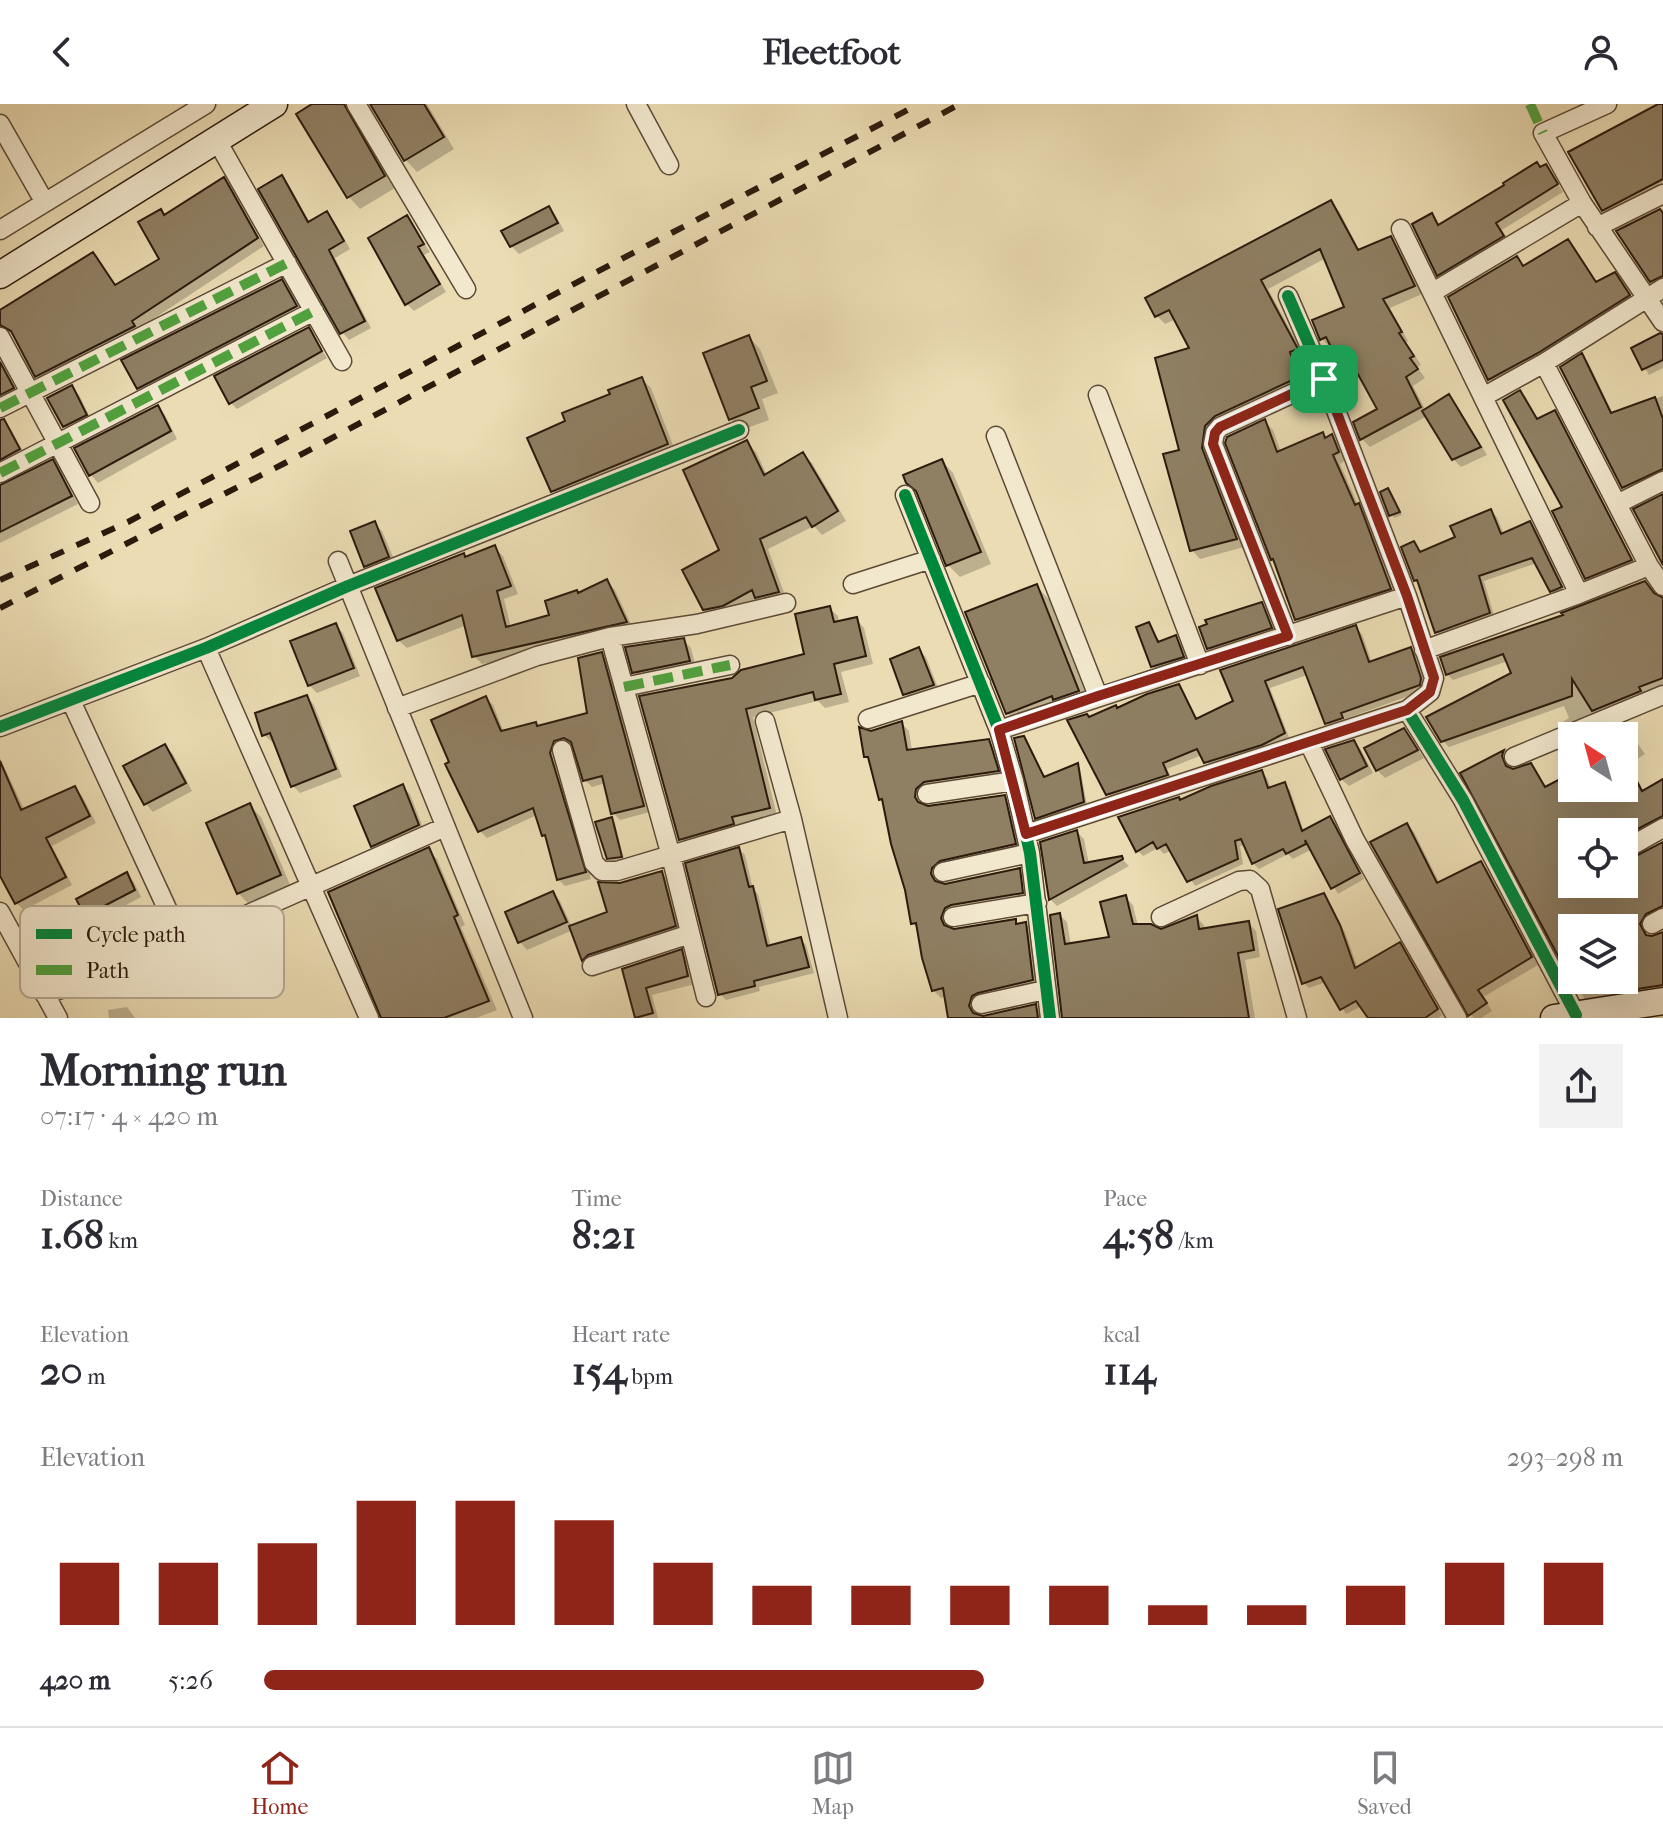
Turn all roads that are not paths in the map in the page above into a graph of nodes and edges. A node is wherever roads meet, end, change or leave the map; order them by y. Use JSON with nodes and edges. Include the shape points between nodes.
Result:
{"nodes":[{"id":1,"x":206,"y":104,"type":"edge"},
{"id":2,"x":274,"y":104,"type":"edge"},
{"id":3,"x":356,"y":104,"type":"edge"},
{"id":4,"x":636,"y":104,"type":"edge"},
{"id":5,"x":1607,"y":104,"type":"edge"},
{"id":6,"x":0,"y":124,"type":"edge"},
{"id":7,"x":216,"y":139,"type":"junction"},
{"id":8,"x":669,"y":165,"type":"dead end"},
{"id":9,"x":1663,"y":194,"type":"edge"},
{"id":10,"x":44,"y":201,"type":"junction"},
{"id":11,"x":1582,"y":203,"type":"junction"},
{"id":12,"x":1597,"y":227,"type":"junction"},
{"id":13,"x":1401,"y":229,"type":"dead end"},
{"id":14,"x":0,"y":230,"type":"edge"},
{"id":15,"x":287,"y":263,"type":"junction"},
{"id":16,"x":0,"y":275,"type":"edge"},
{"id":17,"x":1663,"y":288,"type":"edge"},
{"id":18,"x":466,"y":289,"type":"dead end"},
{"id":19,"x":1433,"y":292,"type":"junction"},
{"id":20,"x":1288,"y":296,"type":"dead end"},
{"id":21,"x":1645,"y":299,"type":"junction"},
{"id":22,"x":314,"y":311,"type":"junction"},
{"id":23,"x":1663,"y":322,"type":"edge"},
{"id":24,"x":0,"y":337,"type":"edge"},
{"id":25,"x":342,"y":361,"type":"dead end"},
{"id":26,"x":1544,"y":363,"type":"junction"},
{"id":27,"x":1324,"y":379,"type":"junction"},
{"id":28,"x":31,"y":392,"type":"junction"},
{"id":29,"x":1098,"y":395,"type":"dead end"},
{"id":30,"x":1483,"y":397,"type":"junction"},
{"id":31,"x":0,"y":408,"type":"edge"},
{"id":32,"x":739,"y":430,"type":"dead end"},
{"id":33,"x":996,"y":436,"type":"dead end"},
{"id":34,"x":57,"y":441,"type":"junction"},
{"id":35,"x":0,"y":473,"type":"edge"},
{"id":36,"x":1663,"y":481,"type":"edge"},
{"id":37,"x":905,"y":495,"type":"dead end"},
{"id":38,"x":90,"y":503,"type":"dead end"},
{"id":39,"x":1617,"y":504,"type":"junction"},
{"id":40,"x":931,"y":559,"type":"junction"},
{"id":41,"x":338,"y":561,"type":"dead end"},
{"id":42,"x":1649,"y":566,"type":"junction"},
{"id":43,"x":853,"y":584,"type":"dead end"},
{"id":44,"x":348,"y":586,"type":"junction"},
{"id":45,"x":1663,"y":586,"type":"edge"},
{"id":46,"x":1579,"y":594,"type":"junction"},
{"id":47,"x":1407,"y":596,"type":"junction"},
{"id":48,"x":786,"y":603,"type":"dead end"},
{"id":49,"x":1288,"y":636,"type":"junction"},
{"id":50,"x":610,"y":637,"type":"junction"},
{"id":51,"x":206,"y":648,"type":"junction"},
{"id":52,"x":1424,"y":650,"type":"junction"},
{"id":53,"x":730,"y":665,"type":"dead end"},
{"id":54,"x":1200,"y":665,"type":"junction"},
{"id":55,"x":981,"y":683,"type":"junction"},
{"id":56,"x":624,"y":687,"type":"junction"},
{"id":57,"x":1663,"y":695,"type":"edge"},
{"id":58,"x":1098,"y":696,"type":"junction"},
{"id":59,"x":71,"y":701,"type":"junction"},
{"id":60,"x":397,"y":708,"type":"junction"},
{"id":61,"x":1407,"y":710,"type":"junction"},
{"id":62,"x":868,"y":719,"type":"dead end"},
{"id":63,"x":765,"y":721,"type":"dead end"},
{"id":64,"x":0,"y":727,"type":"edge"},
{"id":65,"x":999,"y":730,"type":"junction"},
{"id":66,"x":1309,"y":743,"type":"junction"},
{"id":67,"x":562,"y":750,"type":"dead end"},
{"id":68,"x":1514,"y":757,"type":"dead end"},
{"id":69,"x":1014,"y":781,"type":"junction"},
{"id":70,"x":927,"y":794,"type":"dead end"},
{"id":71,"x":792,"y":819,"type":"junction"},
{"id":72,"x":445,"y":827,"type":"junction"},
{"id":73,"x":1663,"y":828,"type":"edge"},
{"id":74,"x":1638,"y":842,"type":"edge"},
{"id":75,"x":1028,"y":844,"type":"junction"},
{"id":76,"x":671,"y":856,"type":"junction"},
{"id":77,"x":943,"y":872,"type":"dead end"},
{"id":78,"x":313,"y":886,"type":"junction"},
{"id":79,"x":1037,"y":903,"type":"junction"},
{"id":80,"x":166,"y":906,"type":"edge"},
{"id":81,"x":267,"y":906,"type":"edge"},
{"id":82,"x":0,"y":912,"type":"edge"},
{"id":83,"x":953,"y":917,"type":"dead end"},
{"id":84,"x":1161,"y":917,"type":"dead end"},
{"id":85,"x":690,"y":934,"type":"junction"},
{"id":86,"x":20,"y":949,"type":"edge"},
{"id":87,"x":592,"y":966,"type":"dead end"},
{"id":88,"x":1045,"y":990,"type":"junction"},
{"id":89,"x":706,"y":997,"type":"dead end"},
{"id":90,"x":47,"y":998,"type":"edge"},
{"id":91,"x":1663,"y":1001,"type":"edge"},
{"id":92,"x":981,"y":1004,"type":"dead end"},
{"id":93,"x":1565,"y":1016,"type":"edge"},
{"id":94,"x":58,"y":1018,"type":"edge"},
{"id":95,"x":369,"y":1018,"type":"edge"},
{"id":96,"x":523,"y":1018,"type":"edge"},
{"id":97,"x":838,"y":1018,"type":"edge"},
{"id":98,"x":1050,"y":1018,"type":"edge"},
{"id":99,"x":1297,"y":1018,"type":"edge"},
{"id":100,"x":1457,"y":1018,"type":"edge"}],
"edges":[{"from":1,"to":10,"type":"street"},
{"from":2,"to":7,"type":"street"},
{"from":3,"to":18,"type":"street"},
{"from":4,"to":8,"type":"street"},
{"from":5,"to":11,"type":"street","via":[[1543,133]]},
{"from":6,"to":10,"type":"street"},
{"from":7,"to":15,"type":"street"},
{"from":7,"to":16,"type":"street"},
{"from":9,"to":12,"type":"street"},
{"from":10,"to":14,"type":"street"},
{"from":11,"to":12,"type":"street"},
{"from":11,"to":19,"type":"street"},
{"from":12,"to":21,"type":"street"},
{"from":13,"to":19,"type":"street"},
{"from":15,"to":22,"type":"street"},
{"from":15,"to":28,"type":"street"},
{"from":17,"to":21,"type":"street"},
{"from":19,"to":30,"type":"street"},
{"from":20,"to":27,"type":"street"},
{"from":21,"to":23,"type":"street"},
{"from":21,"to":26,"type":"street"},
{"from":22,"to":25,"type":"street"},
{"from":22,"to":34,"type":"street"},
{"from":24,"to":28,"type":"street"},
{"from":26,"to":30,"type":"street"},
{"from":26,"to":39,"type":"street"},
{"from":27,"to":47,"type":"street"},
{"from":27,"to":49,"type":"street","via":[[1220,427],[1213,444]]},
{"from":28,"to":31,"type":"street"},
{"from":28,"to":34,"type":"street"},
{"from":29,"to":54,"type":"street"},
{"from":30,"to":46,"type":"street"},
{"from":32,"to":44,"type":"street"},
{"from":33,"to":58,"type":"street"},
{"from":34,"to":35,"type":"street"},
{"from":34,"to":38,"type":"street"},
{"from":36,"to":39,"type":"street"},
{"from":37,"to":40,"type":"street"},
{"from":39,"to":42,"type":"street"},
{"from":40,"to":43,"type":"street"},
{"from":40,"to":55,"type":"street"},
{"from":41,"to":44,"type":"street"},
{"from":42,"to":45,"type":"street"},
{"from":42,"to":46,"type":"street"},
{"from":44,"to":51,"type":"street"},
{"from":44,"to":60,"type":"street"},
{"from":46,"to":52,"type":"street"},
{"from":47,"to":49,"type":"street"},
{"from":47,"to":52,"type":"street"},
{"from":48,"to":50,"type":"street"},
{"from":49,"to":54,"type":"street"},
{"from":50,"to":56,"type":"street"},
{"from":50,"to":60,"type":"street","via":[[537,656]]},
{"from":51,"to":59,"type":"street"},
{"from":51,"to":78,"type":"street"},
{"from":52,"to":61,"type":"street","via":[[1434,678],[1430,692]]},
{"from":53,"to":56,"type":"street"},
{"from":54,"to":58,"type":"street"},
{"from":55,"to":62,"type":"street"},
{"from":55,"to":65,"type":"street"},
{"from":56,"to":76,"type":"street"},
{"from":57,"to":68,"type":"street"},
{"from":58,"to":65,"type":"street"},
{"from":59,"to":64,"type":"street"},
{"from":59,"to":80,"type":"street"},
{"from":60,"to":72,"type":"street"},
{"from":61,"to":66,"type":"street"},
{"from":61,"to":93,"type":"street","via":[[1463,800]]},
{"from":63,"to":71,"type":"street"},
{"from":65,"to":69,"type":"street"},
{"from":66,"to":75,"type":"street"},
{"from":66,"to":100,"type":"street","via":[[1355,840]]},
{"from":67,"to":76,"type":"street","via":[[594,863],[602,871]]},
{"from":69,"to":70,"type":"street"},
{"from":69,"to":75,"type":"street"},
{"from":71,"to":76,"type":"street"},
{"from":71,"to":97,"type":"street"},
{"from":72,"to":78,"type":"street"},
{"from":72,"to":96,"type":"street"},
{"from":73,"to":74,"type":"street"},
{"from":75,"to":77,"type":"street"},
{"from":75,"to":79,"type":"street"},
{"from":76,"to":85,"type":"street"},
{"from":78,"to":81,"type":"street"},
{"from":78,"to":95,"type":"street"},
{"from":79,"to":83,"type":"street"},
{"from":79,"to":88,"type":"street"},
{"from":82,"to":86,"type":"street"},
{"from":84,"to":99,"type":"street","via":[[1250,880],[1260,889]]},
{"from":85,"to":87,"type":"street"},
{"from":85,"to":89,"type":"street"},
{"from":88,"to":92,"type":"street"},
{"from":88,"to":98,"type":"street"},
{"from":90,"to":94,"type":"street"},
{"from":91,"to":93,"type":"street"}]}
